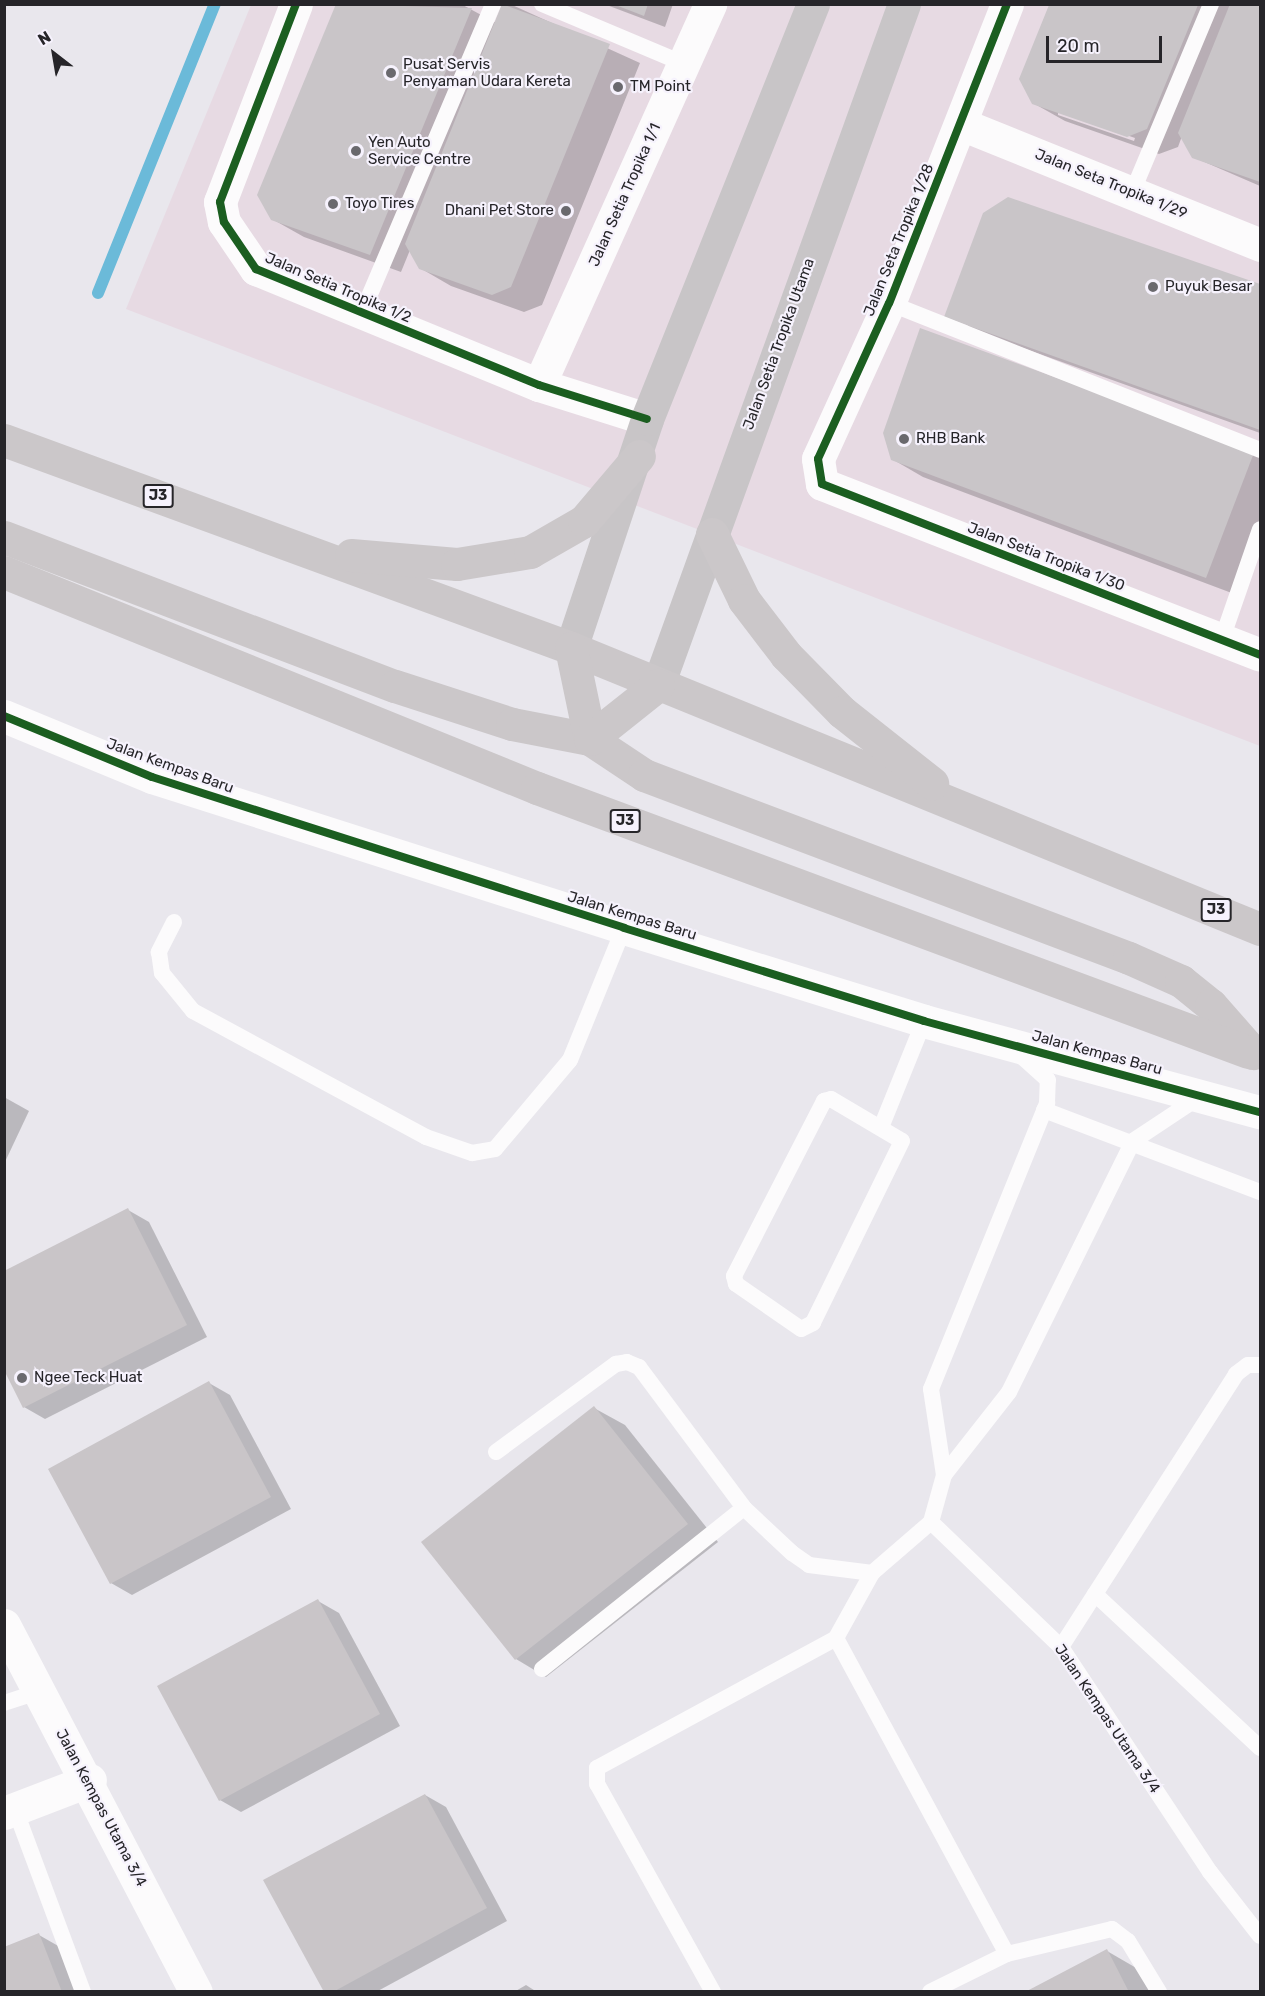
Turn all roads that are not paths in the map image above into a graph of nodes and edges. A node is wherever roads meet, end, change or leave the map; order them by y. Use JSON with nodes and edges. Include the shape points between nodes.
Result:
{"nodes":[{"id":1,"x":296,"y":4,"type":"edge"},
{"id":2,"x":493,"y":4,"type":"edge"},
{"id":3,"x":542,"y":4,"type":"edge"},
{"id":4,"x":710,"y":4,"type":"edge"},
{"id":5,"x":813,"y":4,"type":"edge"},
{"id":6,"x":904,"y":4,"type":"edge"},
{"id":7,"x":1007,"y":4,"type":"edge"},
{"id":8,"x":1211,"y":4,"type":"edge"},
{"id":9,"x":685,"y":64,"type":"junction"},
{"id":10,"x":961,"y":124,"type":"junction"},
{"id":11,"x":1132,"y":193,"type":"junction"},
{"id":12,"x":1260,"y":245,"type":"edge"},
{"id":13,"x":890,"y":303,"type":"junction"},
{"id":14,"x":362,"y":313,"type":"junction"},
{"id":15,"x":539,"y":385,"type":"junction"},
{"id":16,"x":647,"y":419,"type":"junction"},
{"id":17,"x":4,"y":440,"type":"edge"},
{"id":18,"x":1260,"y":450,"type":"edge"},
{"id":19,"x":639,"y":456,"type":"junction"},
{"id":20,"x":822,"y":484,"type":"joint"},
{"id":21,"x":1260,"y":529,"type":"edge"},
{"id":22,"x":712,"y":534,"type":"junction"},
{"id":23,"x":4,"y":537,"type":"edge"},
{"id":24,"x":311,"y":551,"type":"junction"},
{"id":25,"x":4,"y":572,"type":"edge"},
{"id":26,"x":1222,"y":639,"type":"junction"},
{"id":27,"x":571,"y":648,"type":"junction"},
{"id":28,"x":1260,"y":655,"type":"edge"},
{"id":29,"x":658,"y":685,"type":"junction"},
{"id":30,"x":4,"y":716,"type":"edge"},
{"id":31,"x":590,"y":740,"type":"junction"},
{"id":32,"x":960,"y":804,"type":"junction"},
{"id":33,"x":174,"y":922,"type":"dead end"},
{"id":34,"x":624,"y":928,"type":"junction"},
{"id":35,"x":1260,"y":929,"type":"edge"},
{"id":36,"x":924,"y":1021,"type":"junction"},
{"id":37,"x":996,"y":1041,"type":"junction"},
{"id":38,"x":1257,"y":1055,"type":"edge"},
{"id":39,"x":1218,"y":1099,"type":"junction"},
{"id":40,"x":1044,"y":1110,"type":"junction"},
{"id":41,"x":1260,"y":1112,"type":"edge"},
{"id":42,"x":882,"y":1125,"type":"junction"},
{"id":43,"x":1133,"y":1141,"type":"junction"},
{"id":44,"x":1260,"y":1191,"type":"edge"},
{"id":45,"x":1260,"y":1365,"type":"edge"},
{"id":46,"x":496,"y":1452,"type":"dead end"},
{"id":47,"x":944,"y":1475,"type":"junction"},
{"id":48,"x":744,"y":1508,"type":"junction"},
{"id":49,"x":931,"y":1522,"type":"junction"},
{"id":50,"x":872,"y":1573,"type":"junction"},
{"id":51,"x":1095,"y":1594,"type":"junction"},
{"id":52,"x":4,"y":1625,"type":"edge"},
{"id":53,"x":836,"y":1638,"type":"junction"},
{"id":54,"x":1061,"y":1647,"type":"junction"},
{"id":55,"x":542,"y":1669,"type":"dead end"},
{"id":56,"x":38,"y":1692,"type":"junction"},
{"id":57,"x":4,"y":1703,"type":"edge"},
{"id":58,"x":1260,"y":1748,"type":"edge"},
{"id":59,"x":90,"y":1780,"type":"junction"},
{"id":60,"x":10,"y":1811,"type":"edge"},
{"id":61,"x":1260,"y":1936,"type":"edge"},
{"id":62,"x":1007,"y":1954,"type":"junction"},
{"id":63,"x":83,"y":1992,"type":"edge"},
{"id":64,"x":196,"y":1992,"type":"edge"},
{"id":65,"x":713,"y":1992,"type":"edge"},
{"id":66,"x":930,"y":1992,"type":"edge"},
{"id":67,"x":1159,"y":1992,"type":"edge"}],
"edges":[{"from":1,"to":14,"type":"street","name":"Jalan Setia Tropika 1/2","via":[[220,202],[224,222],[256,269]]},
{"from":2,"to":14,"type":"lane"},
{"from":3,"to":9,"type":"lane"},
{"from":4,"to":9,"type":"street","name":"Jalan Setia Tropika 1/1"},
{"from":5,"to":16,"type":"main road"},
{"from":6,"to":22,"type":"main road","name":"Jalan Setia Tropika Utama"},
{"from":7,"to":10,"type":"street","name":"Jalan Seta Tropika 1/28"},
{"from":8,"to":11,"type":"lane"},
{"from":9,"to":15,"type":"street","name":"Jalan Setia Tropika 1/1"},
{"from":10,"to":11,"type":"street","name":"Jalan Seta Tropika 1/29"},
{"from":10,"to":13,"type":"street","name":"Jalan Seta Tropika 1/28"},
{"from":11,"to":12,"type":"street","name":"Jalan Seta Tropika 1/29"},
{"from":13,"to":18,"type":"lane"},
{"from":13,"to":20,"type":"street","name":"Jalan Seta Tropika 1/28","via":[[818,459]]},
{"from":14,"to":15,"type":"street","name":"Jalan Setia Tropika 1/2"},
{"from":15,"to":16,"type":"street","name":"Jalan Setia Tropika 1/2"},
{"from":16,"to":19,"type":"main road"},
{"from":17,"to":24,"type":"main road","number":"J3"},
{"from":19,"to":24,"type":"main road","via":[[584,521],[530,552],[457,564]]},
{"from":19,"to":27,"type":"main road"},
{"from":20,"to":26,"type":"street","name":"Jalan Setia Tropika 1/30"},
{"from":21,"to":26,"type":"lane"},
{"from":22,"to":29,"type":"main road","name":"Jalan Setia Tropika Utama"},
{"from":22,"to":32,"type":"main road","via":[[744,600],[786,655],[842,712]]},
{"from":23,"to":31,"type":"main road","via":[[395,686],[512,724]]},
{"from":24,"to":27,"type":"main road","number":"J3"},
{"from":25,"to":38,"type":"main road","number":"J3","via":[[537,788]]},
{"from":26,"to":28,"type":"street","name":"Jalan Setia Tropika 1/30"},
{"from":27,"to":29,"type":"main road","number":"J3"},
{"from":27,"to":31,"type":"main road"},
{"from":29,"to":31,"type":"main road"},
{"from":29,"to":32,"type":"main road","number":"J3"},
{"from":30,"to":34,"type":"street","name":"Jalan Kempas Baru","via":[[152,777]]},
{"from":31,"to":38,"type":"main road","via":[[644,775],[1181,981],[1211,1005]]},
{"from":32,"to":35,"type":"main road","number":"J3"},
{"from":33,"to":34,"type":"lane","via":[[159,952],[162,973],[193,1011],[426,1137],[471,1153],[495,1149],[570,1060]]},
{"from":34,"to":36,"type":"street","name":"Jalan Kempas Baru"},
{"from":36,"to":37,"type":"street","name":"Jalan Kempas Baru"},
{"from":36,"to":42,"type":"lane"},
{"from":37,"to":39,"type":"street","name":"Jalan Kempas Baru"},
{"from":37,"to":40,"type":"lane","via":[[1035,1064],[1048,1080]]},
{"from":39,"to":41,"type":"street","name":"Jalan Kempas Baru"},
{"from":39,"to":43,"type":"lane","via":[[1203,1096]]},
{"from":40,"to":43,"type":"lane"},
{"from":40,"to":47,"type":"lane","via":[[931,1389]]},
{"from":42,"to":42,"type":"lane","via":[[899,1134],[901,1144],[813,1323],[801,1329],[736,1284],[734,1276],[824,1101],[831,1099]]},
{"from":43,"to":44,"type":"lane"},
{"from":43,"to":47,"type":"lane","via":[[1009,1392]]},
{"from":45,"to":51,"type":"lane","via":[[1248,1365],[1236,1374]]},
{"from":46,"to":48,"type":"lane","via":[[616,1364],[627,1362],[639,1367]]},
{"from":47,"to":49,"type":"lane"},
{"from":48,"to":50,"type":"lane","via":[[809,1565]]},
{"from":48,"to":55,"type":"lane"},
{"from":49,"to":50,"type":"lane"},
{"from":49,"to":54,"type":"lane","name":"Jalan Kempas Utama 3/4"},
{"from":50,"to":53,"type":"lane"},
{"from":51,"to":54,"type":"lane"},
{"from":51,"to":58,"type":"lane"},
{"from":52,"to":56,"type":"street","name":"Jalan Kempas Utama 3/4"},
{"from":53,"to":62,"type":"lane"},
{"from":53,"to":65,"type":"lane","via":[[597,1768],[597,1784]]},
{"from":54,"to":61,"type":"lane","name":"Jalan Kempas Utama 3/4","via":[[1210,1872]]},
{"from":56,"to":57,"type":"lane"},
{"from":56,"to":59,"type":"street","name":"Jalan Kempas Utama 3/4"},
{"from":59,"to":60,"type":"street"},
{"from":59,"to":64,"type":"street","name":"Jalan Kempas Utama 3/4"},
{"from":60,"to":63,"type":"lane"},
{"from":62,"to":66,"type":"lane"},
{"from":62,"to":67,"type":"lane","via":[[1112,1929],[1128,1941]]}]}
